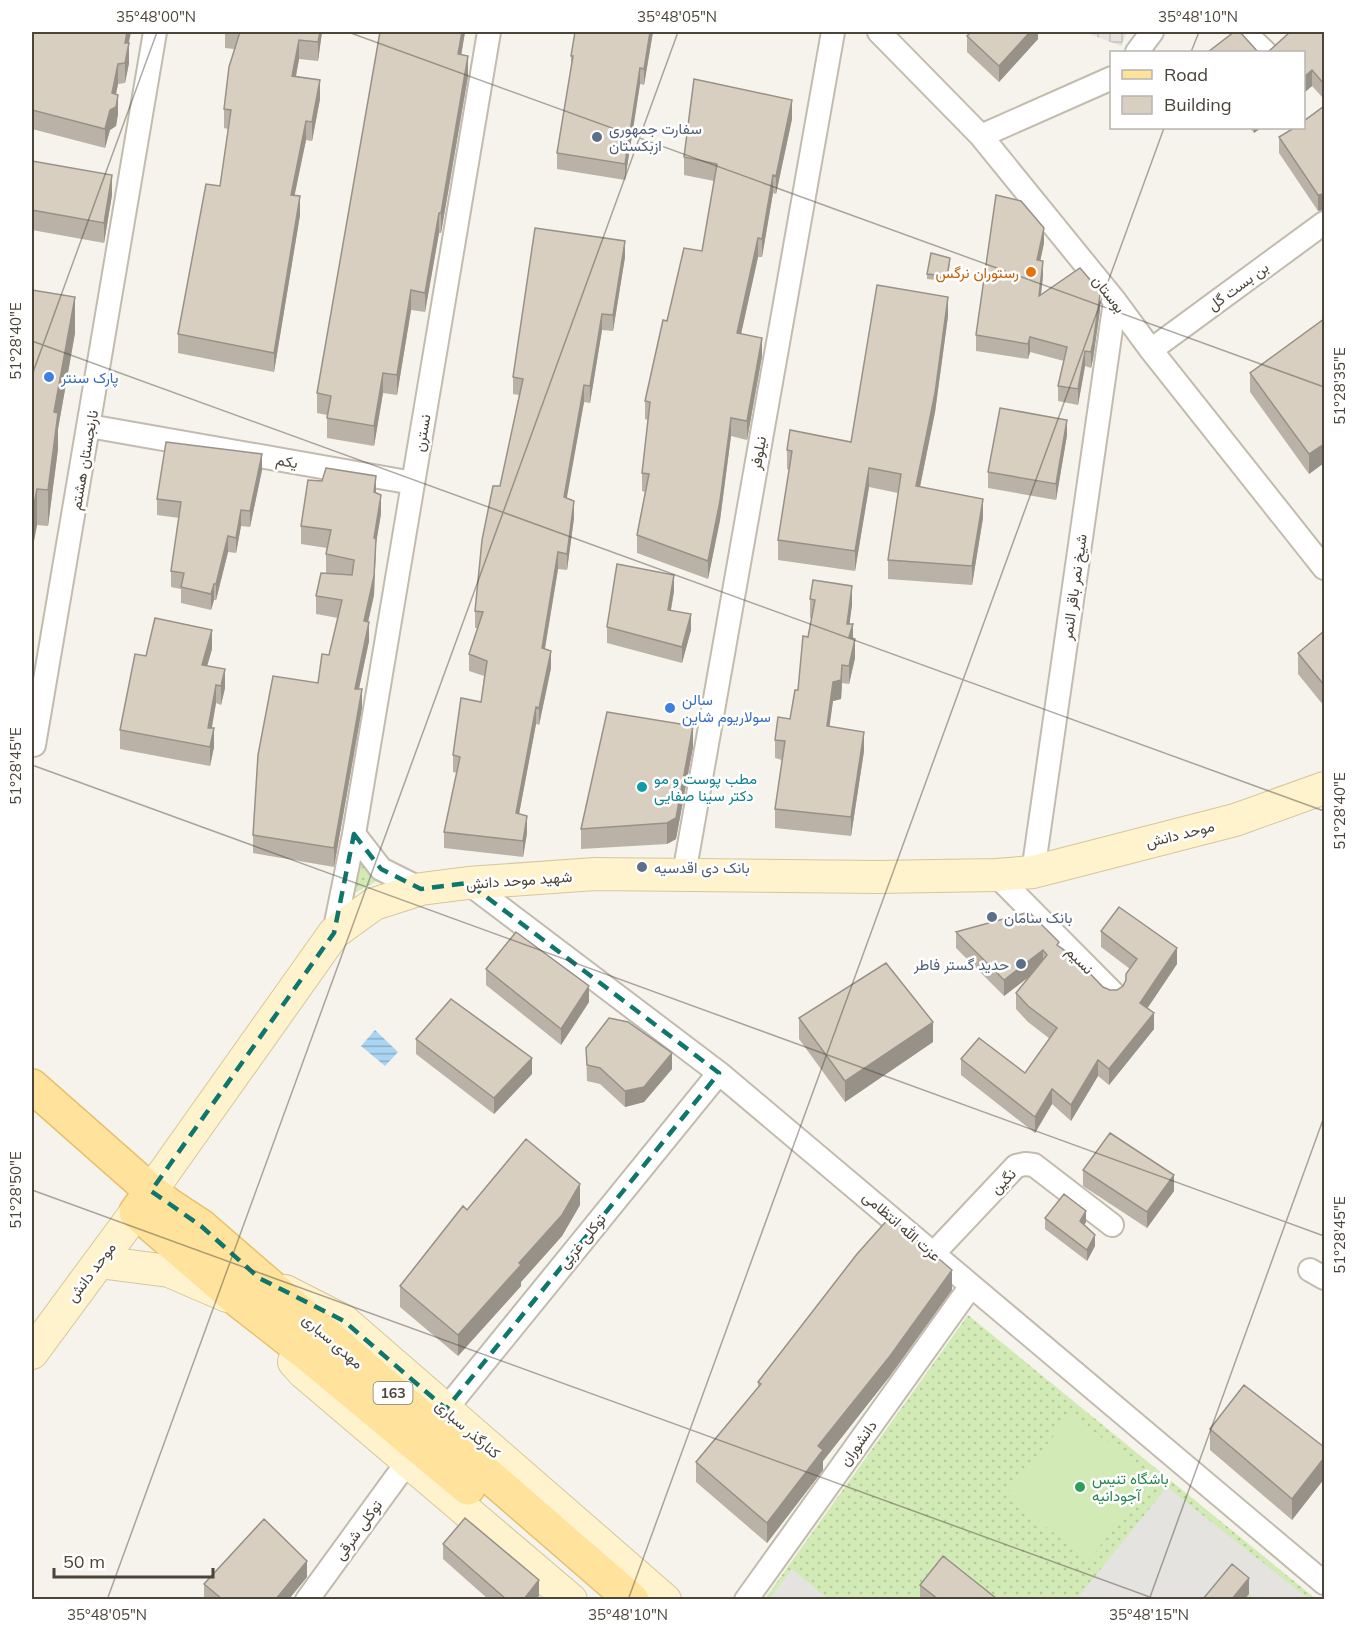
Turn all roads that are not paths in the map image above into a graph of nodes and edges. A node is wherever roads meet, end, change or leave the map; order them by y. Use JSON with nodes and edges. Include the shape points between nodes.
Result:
{"nodes":[{"id":1,"x":155,"y":32,"type":"edge"},
{"id":2,"x":489,"y":32,"type":"edge"},
{"id":3,"x":832,"y":32,"type":"edge"},
{"id":4,"x":879,"y":32,"type":"edge"},
{"id":5,"x":1152,"y":32,"type":"edge"},
{"id":6,"x":1138,"y":51,"type":"edge"},
{"id":7,"x":1110,"y":79,"type":"edge"},
{"id":8,"x":981,"y":136,"type":"junction"},
{"id":9,"x":1324,"y":223,"type":"edge"},
{"id":10,"x":1115,"y":301,"type":"junction"},
{"id":11,"x":1151,"y":350,"type":"junction"},
{"id":12,"x":89,"y":426,"type":"junction"},
{"id":13,"x":413,"y":483,"type":"junction"},
{"id":14,"x":1324,"y":568,"type":"edge"},
{"id":15,"x":34,"y":746,"type":"dead end"},
{"id":16,"x":1324,"y":788,"type":"edge"},
{"id":17,"x":354,"y":834,"type":"junction"},
{"id":18,"x":1033,"y":872,"type":"junction"},
{"id":19,"x":684,"y":874,"type":"junction"},
{"id":20,"x":996,"y":875,"type":"junction"},
{"id":21,"x":468,"y":883,"type":"junction"},
{"id":22,"x":420,"y":889,"type":"junction"},
{"id":23,"x":334,"y":933,"type":"junction"},
{"id":24,"x":1113,"y":993,"type":"edge"},
{"id":25,"x":719,"y":1073,"type":"junction"},
{"id":26,"x":32,"y":1086,"type":"edge"},
{"id":27,"x":144,"y":1201,"type":"junction"},
{"id":28,"x":1112,"y":1225,"type":"dead end"},
{"id":29,"x":934,"y":1254,"type":"junction"},
{"id":30,"x":99,"y":1262,"type":"junction"},
{"id":31,"x":971,"y":1286,"type":"junction"},
{"id":32,"x":249,"y":1290,"type":"junction"},
{"id":33,"x":32,"y":1353,"type":"edge"},
{"id":34,"x":446,"y":1409,"type":"junction"},
{"id":35,"x":408,"y":1461,"type":"junction"},
{"id":36,"x":1324,"y":1583,"type":"edge"},
{"id":37,"x":307,"y":1599,"type":"edge"},
{"id":38,"x":571,"y":1599,"type":"edge"},
{"id":39,"x":602,"y":1599,"type":"edge"},
{"id":40,"x":632,"y":1599,"type":"edge"},
{"id":41,"x":665,"y":1599,"type":"edge"},
{"id":42,"x":746,"y":1599,"type":"edge"}],
"edges":[{"from":1,"to":12,"type":"street","name":"نارنجستان هشتم"},
{"from":2,"to":13,"type":"street","name":"نسترن"},
{"from":3,"to":19,"type":"street","name":"نیلوفر"},
{"from":4,"to":8,"type":"street","name":"بوستان"},
{"from":5,"to":6,"type":"street"},
{"from":7,"to":8,"type":"street"},
{"from":8,"to":10,"type":"street","name":"بوستان"},
{"from":9,"to":11,"type":"street","name":"بن بست گل"},
{"from":10,"to":11,"type":"street","name":"بوستان"},
{"from":10,"to":18,"type":"street","name":"شیخ نمر باقر النمر"},
{"from":11,"to":14,"type":"street","name":"بوستان"},
{"from":12,"to":13,"type":"street","name":"یکم"},
{"from":12,"to":15,"type":"street","name":"نارنجستان هشتم"},
{"from":13,"to":17,"type":"street","name":"نسترن"},
{"from":16,"to":18,"type":"main road","name":"موحد دانش","via":[[1235,820]]},
{"from":17,"to":22,"type":"street","via":[[381,869]]},
{"from":17,"to":23,"type":"street","name":"نسترن"},
{"from":18,"to":20,"type":"main road","name":"شهید موحد دانش"},
{"from":19,"to":20,"type":"main road","name":"شهید موحد دانش"},
{"from":19,"to":21,"type":"main road","name":"شهید موحد دانش","via":[[595,874]]},
{"from":20,"to":24,"type":"street","name":"نسیم"},
{"from":21,"to":22,"type":"main road","name":"شهید موحد دانش"},
{"from":21,"to":25,"type":"street","name":"عزت الله انتظامی"},
{"from":22,"to":23,"type":"main road","name":"شهید موحد دانش","via":[[374,904]]},
{"from":23,"to":27,"type":"main road","name":"شهید موحد دانش"},
{"from":25,"to":29,"type":"street","name":"عزت الله انتظامی"},
{"from":25,"to":34,"type":"street","name":"توکلی غربی"},
{"from":26,"to":27,"type":"main road","name":"مهدی سباری","number":"163"},
{"from":27,"to":30,"type":"main road","name":"موحد دانش"},
{"from":27,"to":32,"type":"main road","name":"مهدی سباری","number":"163","via":[[169,1205],[201,1226]]},
{"from":28,"to":29,"type":"street","name":"نگین","via":[[1034,1165],[1025,1164],[1016,1166]]},
{"from":29,"to":31,"type":"street","name":"عزت الله انتظامی"},
{"from":30,"to":32,"type":"main road","name":"کنارگذر سباری","via":[[170,1271]]},
{"from":30,"to":33,"type":"main road","name":"موحد دانش"},
{"from":31,"to":36,"type":"street","name":"عزت الله انتظامی"},
{"from":31,"to":42,"type":"street","name":"دانشوران"},
{"from":32,"to":34,"type":"main road","name":"کنارگذر سباری","via":[[344,1321]]},
{"from":32,"to":35,"type":"main road","via":[[303,1371]]},
{"from":32,"to":39,"type":"main road","name":"مهدی سباری","number":"163","via":[[321,1365]]},
{"from":32,"to":40,"type":"main road","name":"مهدی سباری","number":"163"},
{"from":34,"to":41,"type":"main road","name":"کنارگذر سباری"},
{"from":35,"to":37,"type":"street","name":"توکلی شرقی"},
{"from":35,"to":38,"type":"main road"}]}
